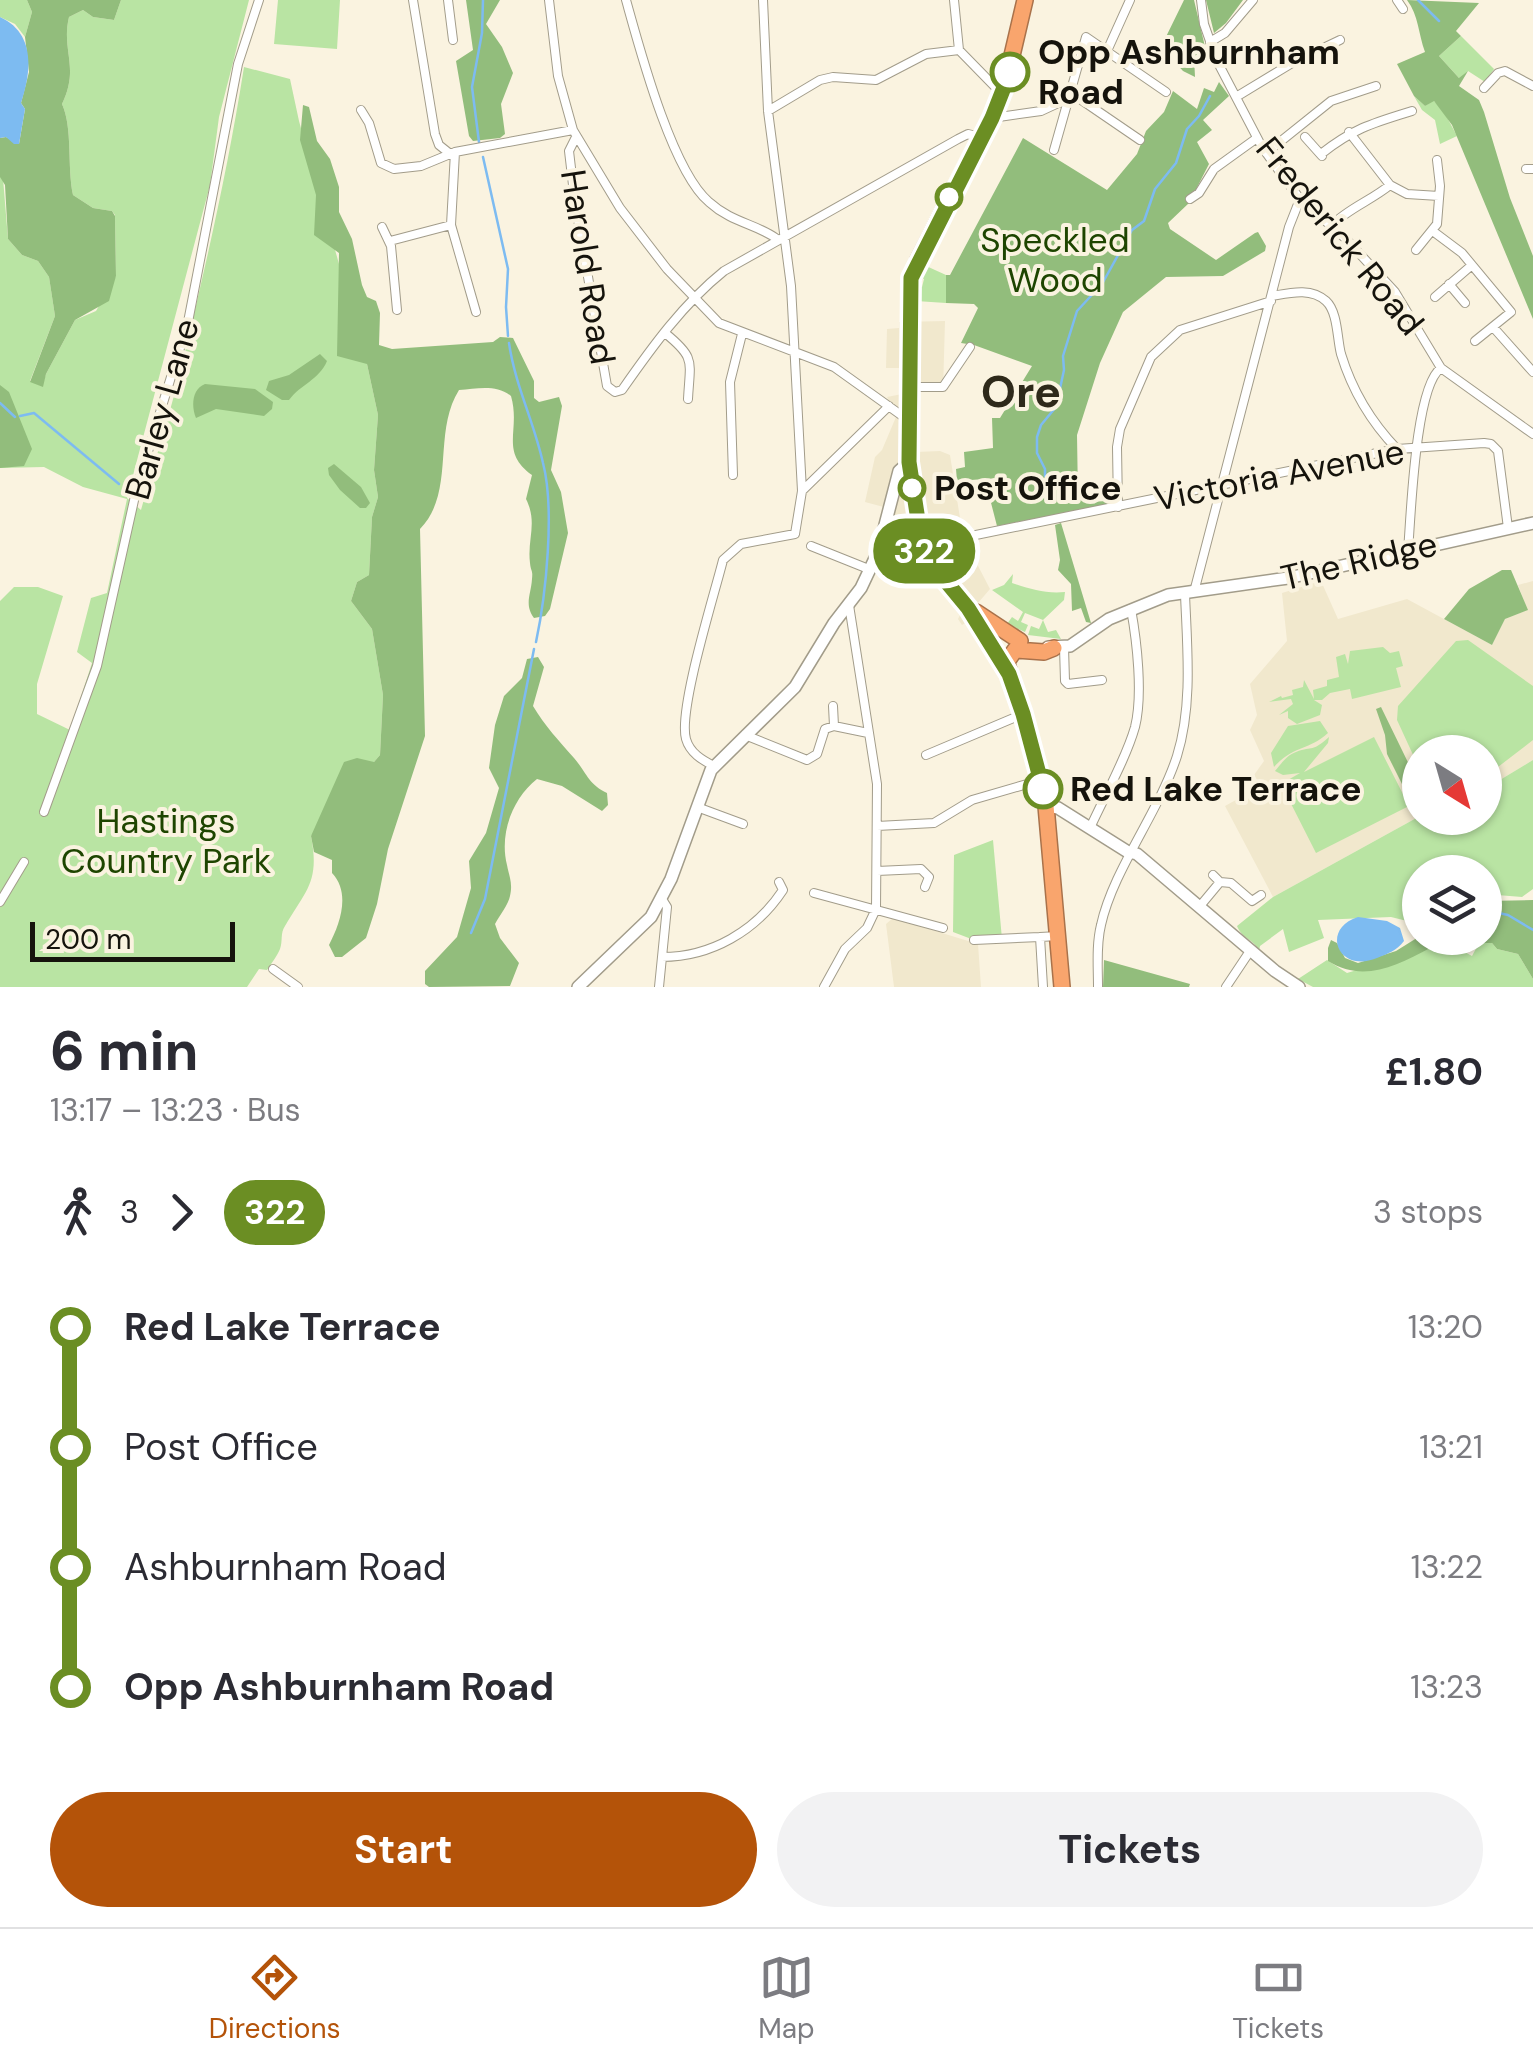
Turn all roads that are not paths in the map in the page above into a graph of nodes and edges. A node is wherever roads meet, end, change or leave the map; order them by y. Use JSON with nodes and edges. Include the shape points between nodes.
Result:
{"nodes":[{"id":1,"x":258,"y":0,"type":"edge"},
{"id":2,"x":413,"y":0,"type":"edge"},
{"id":3,"x":448,"y":0,"type":"edge"},
{"id":4,"x":549,"y":0,"type":"edge"},
{"id":5,"x":626,"y":0,"type":"edge"},
{"id":6,"x":763,"y":0,"type":"edge"},
{"id":7,"x":954,"y":0,"type":"edge"},
{"id":8,"x":1026,"y":0,"type":"edge"},
{"id":9,"x":1130,"y":0,"type":"edge"},
{"id":10,"x":1201,"y":0,"type":"edge"},
{"id":11,"x":1253,"y":0,"type":"edge"},
{"id":12,"x":1397,"y":0,"type":"edge"},
{"id":13,"x":1403,"y":10,"type":"dead end"},
{"id":14,"x":453,"y":40,"type":"dead end"},
{"id":15,"x":1340,"y":40,"type":"dead end"},
{"id":16,"x":1210,"y":42,"type":"junction"},
{"id":17,"x":959,"y":50,"type":"junction"},
{"id":18,"x":1107,"y":51,"type":"junction"},
{"id":19,"x":1376,"y":86,"type":"dead end"},
{"id":20,"x":1533,"y":86,"type":"edge"},
{"id":21,"x":1484,"y":88,"type":"dead end"},
{"id":22,"x":1166,"y":92,"type":"dead end"},
{"id":23,"x":1002,"y":94,"type":"junction"},
{"id":24,"x":1236,"y":97,"type":"junction"},
{"id":25,"x":1069,"y":98,"type":"junction"},
{"id":26,"x":361,"y":110,"type":"dead end"},
{"id":27,"x":1412,"y":111,"type":"dead end"},
{"id":28,"x":768,"y":112,"type":"junction"},
{"id":29,"x":992,"y":118,"type":"junction"},
{"id":30,"x":1350,"y":132,"type":"junction"},
{"id":31,"x":575,"y":134,"type":"junction"},
{"id":32,"x":982,"y":137,"type":"junction"},
{"id":33,"x":1306,"y":137,"type":"dead end"},
{"id":34,"x":1257,"y":138,"type":"junction"},
{"id":35,"x":1140,"y":140,"type":"dead end"},
{"id":36,"x":1054,"y":150,"type":"dead end"},
{"id":37,"x":452,"y":153,"type":"junction"},
{"id":38,"x":1266,"y":153,"type":"junction"},
{"id":39,"x":1437,"y":160,"type":"dead end"},
{"id":40,"x":1390,"y":185,"type":"junction"},
{"id":41,"x":1440,"y":196,"type":"junction"},
{"id":42,"x":1300,"y":198,"type":"junction"},
{"id":43,"x":1190,"y":199,"type":"dead end"},
{"id":44,"x":451,"y":225,"type":"junction"},
{"id":45,"x":382,"y":226,"type":"dead end"},
{"id":46,"x":1331,"y":226,"type":"junction"},
{"id":47,"x":1434,"y":232,"type":"junction"},
{"id":48,"x":781,"y":237,"type":"junction"},
{"id":49,"x":390,"y":241,"type":"junction"},
{"id":50,"x":1416,"y":250,"type":"dead end"},
{"id":51,"x":1472,"y":266,"type":"junction"},
{"id":52,"x":1449,"y":284,"type":"junction"},
{"id":53,"x":1435,"y":297,"type":"dead end"},
{"id":54,"x":694,"y":299,"type":"junction"},
{"id":55,"x":1272,"y":299,"type":"junction"},
{"id":56,"x":1465,"y":303,"type":"dead end"},
{"id":57,"x":398,"y":310,"type":"dead end"},
{"id":58,"x":476,"y":312,"type":"dead end"},
{"id":59,"x":1493,"y":327,"type":"junction"},
{"id":60,"x":664,"y":332,"type":"junction"},
{"id":61,"x":742,"y":334,"type":"junction"},
{"id":62,"x":1475,"y":341,"type":"dead end"},
{"id":63,"x":970,"y":346,"type":"dead end"},
{"id":64,"x":794,"y":349,"type":"junction"},
{"id":65,"x":1441,"y":368,"type":"junction"},
{"id":66,"x":1533,"y":372,"type":"edge"},
{"id":67,"x":909,"y":388,"type":"junction"},
{"id":68,"x":688,"y":399,"type":"dead end"},
{"id":69,"x":889,"y":406,"type":"junction"},
{"id":70,"x":910,"y":421,"type":"junction"},
{"id":71,"x":1533,"y":434,"type":"edge"},
{"id":72,"x":1417,"y":447,"type":"junction"},
{"id":73,"x":1397,"y":449,"type":"junction"},
{"id":74,"x":909,"y":462,"type":"junction"},
{"id":75,"x":733,"y":476,"type":"dead end"},
{"id":76,"x":1222,"y":486,"type":"junction"},
{"id":77,"x":802,"y":491,"type":"junction"},
{"id":78,"x":1118,"y":508,"type":"junction"},
{"id":79,"x":1533,"y":523,"type":"edge"},
{"id":80,"x":1508,"y":528,"type":"junction"},
{"id":81,"x":810,"y":546,"type":"dead end"},
{"id":82,"x":922,"y":546,"type":"junction"},
{"id":83,"x":1408,"y":550,"type":"junction"},
{"id":84,"x":871,"y":570,"type":"junction"},
{"id":85,"x":1189,"y":593,"type":"junction"},
{"id":86,"x":849,"y":605,"type":"junction"},
{"id":87,"x":972,"y":610,"type":"junction"},
{"id":88,"x":1131,"y":610,"type":"junction"},
{"id":89,"x":992,"y":640,"type":"junction"},
{"id":90,"x":1020,"y":641,"type":"junction"},
{"id":91,"x":1059,"y":648,"type":"junction"},
{"id":92,"x":1008,"y":669,"type":"junction"},
{"id":93,"x":1102,"y":680,"type":"dead end"},
{"id":94,"x":834,"y":706,"type":"dead end"},
{"id":95,"x":1023,"y":714,"type":"junction"},
{"id":96,"x":834,"y":726,"type":"junction"},
{"id":97,"x":868,"y":733,"type":"junction"},
{"id":98,"x":744,"y":734,"type":"junction"},
{"id":99,"x":926,"y":755,"type":"dead end"},
{"id":100,"x":714,"y":766,"type":"junction"},
{"id":101,"x":1040,"y":780,"type":"junction"},
{"id":102,"x":1046,"y":806,"type":"junction"},
{"id":103,"x":696,"y":808,"type":"junction"},
{"id":104,"x":44,"y":812,"type":"dead end"},
{"id":105,"x":742,"y":824,"type":"dead end"},
{"id":106,"x":877,"y":826,"type":"junction"},
{"id":107,"x":1090,"y":828,"type":"junction"},
{"id":108,"x":1132,"y":854,"type":"junction"},
{"id":109,"x":24,"y":862,"type":"dead end"},
{"id":110,"x":877,"y":872,"type":"junction"},
{"id":111,"x":794,"y":886,"type":"dead end"},
{"id":112,"x":926,"y":887,"type":"dead end"},
{"id":113,"x":814,"y":893,"type":"dead end"},
{"id":114,"x":1261,"y":895,"type":"dead end"},
{"id":115,"x":662,"y":899,"type":"junction"},
{"id":116,"x":0,"y":902,"type":"edge"},
{"id":117,"x":1200,"y":906,"type":"junction"},
{"id":118,"x":876,"y":909,"type":"junction"},
{"id":119,"x":943,"y":928,"type":"dead end"},
{"id":120,"x":1040,"y":936,"type":"junction"},
{"id":121,"x":1058,"y":936,"type":"junction"},
{"id":122,"x":974,"y":940,"type":"dead end"},
{"id":123,"x":1250,"y":950,"type":"junction"},
{"id":124,"x":662,"y":957,"type":"junction"},
{"id":125,"x":274,"y":969,"type":"dead end"},
{"id":126,"x":298,"y":987,"type":"edge"},
{"id":127,"x":578,"y":987,"type":"edge"},
{"id":128,"x":659,"y":987,"type":"edge"},
{"id":129,"x":824,"y":987,"type":"edge"},
{"id":130,"x":1044,"y":987,"type":"edge"},
{"id":131,"x":1062,"y":987,"type":"edge"},
{"id":132,"x":1098,"y":987,"type":"edge"},
{"id":133,"x":1226,"y":987,"type":"edge"},
{"id":134,"x":1299,"y":987,"type":"edge"}],
"edges":[{"from":1,"to":104,"type":"street","name":"Barley Lane","via":[[238,64],[188,322],[137,487],[98,666]]},
{"from":2,"to":37,"type":"street","via":[[435,134]]},
{"from":3,"to":14,"type":"street"},
{"from":4,"to":31,"type":"street","name":"Harold Road","via":[[558,76]]},
{"from":5,"to":48,"type":"street","via":[[684,172],[726,215]]},
{"from":6,"to":28,"type":"street"},
{"from":7,"to":17,"type":"street"},
{"from":8,"to":23,"type":"highway"},
{"from":9,"to":18,"type":"street"},
{"from":10,"to":16,"type":"street","name":"Frederick Road"},
{"from":11,"to":16,"type":"street"},
{"from":12,"to":13,"type":"street"},
{"from":15,"to":24,"type":"street"},
{"from":16,"to":24,"type":"street","name":"Frederick Road"},
{"from":17,"to":23,"type":"street"},
{"from":17,"to":28,"type":"street","via":[[926,54],[876,80],[820,80]]},
{"from":18,"to":22,"type":"street"},
{"from":18,"to":25,"type":"street","via":[[1086,37]]},
{"from":19,"to":38,"type":"street","via":[[1331,101]]},
{"from":20,"to":21,"type":"street","via":[[1505,72]]},
{"from":23,"to":29,"type":"highway"},
{"from":24,"to":34,"type":"street","name":"Frederick Road"},
{"from":25,"to":29,"type":"street","via":[[1042,111]]},
{"from":25,"to":35,"type":"street"},
{"from":25,"to":36,"type":"street"},
{"from":26,"to":37,"type":"street","via":[[381,163],[394,169],[422,166]]},
{"from":27,"to":30,"type":"street"},
{"from":28,"to":48,"type":"street"},
{"from":29,"to":32,"type":"highway"},
{"from":30,"to":33,"type":"street","via":[[1322,156]]},
{"from":30,"to":40,"type":"street"},
{"from":31,"to":37,"type":"street"},
{"from":31,"to":54,"type":"street","via":[[620,208]]},
{"from":31,"to":60,"type":"street","name":"Harold Road","via":[[569,151],[575,202],[610,390],[622,390]]},
{"from":32,"to":48,"type":"street","name":"Harold Road","via":[[968,134]]},
{"from":32,"to":67,"type":"highway","via":[[911,278]]},
{"from":34,"to":38,"type":"street","name":"Frederick Road"},
{"from":34,"to":43,"type":"street","via":[[1214,169]]},
{"from":37,"to":44,"type":"street"},
{"from":38,"to":42,"type":"street","name":"Frederick Road"},
{"from":39,"to":41,"type":"street"},
{"from":40,"to":41,"type":"street","via":[[1407,194]]},
{"from":40,"to":46,"type":"street"},
{"from":41,"to":47,"type":"street"},
{"from":42,"to":46,"type":"street","name":"Frederick Road"},
{"from":42,"to":55,"type":"street"},
{"from":44,"to":49,"type":"street"},
{"from":44,"to":58,"type":"street"},
{"from":45,"to":49,"type":"street"},
{"from":46,"to":65,"type":"street","name":"Frederick Road","via":[[1395,292]]},
{"from":47,"to":50,"type":"street"},
{"from":47,"to":51,"type":"street"},
{"from":48,"to":54,"type":"street","name":"Harold Road","via":[[724,271]]},
{"from":48,"to":64,"type":"street"},
{"from":49,"to":57,"type":"street"},
{"from":51,"to":52,"type":"street"},
{"from":51,"to":59,"type":"street","via":[[1515,309]]},
{"from":52,"to":53,"type":"street"},
{"from":52,"to":56,"type":"street"},
{"from":54,"to":60,"type":"street","name":"Harold Road"},
{"from":54,"to":61,"type":"street"},
{"from":55,"to":73,"type":"street","via":[[1298,292],[1326,301],[1361,401]]},
{"from":55,"to":76,"type":"street"},
{"from":55,"to":78,"type":"street","via":[[1180,330],[1151,357],[1120,429]]},
{"from":59,"to":62,"type":"street"},
{"from":59,"to":66,"type":"street"},
{"from":60,"to":68,"type":"street","via":[[692,362],[684,386]]},
{"from":61,"to":64,"type":"street"},
{"from":61,"to":75,"type":"street","via":[[730,382]]},
{"from":63,"to":67,"type":"street","via":[[943,387]]},
{"from":64,"to":69,"type":"street","via":[[834,367]]},
{"from":64,"to":77,"type":"street"},
{"from":65,"to":71,"type":"street","name":"Frederick Road"},
{"from":65,"to":72,"type":"street","via":[[1429,386]]},
{"from":67,"to":70,"type":"highway"},
{"from":69,"to":70,"type":"street"},
{"from":69,"to":77,"type":"street"},
{"from":70,"to":74,"type":"highway"},
{"from":72,"to":73,"type":"street","name":"Victoria Avenue"},
{"from":72,"to":80,"type":"street","name":"Victoria Avenue","via":[[1496,446]]},
{"from":72,"to":83,"type":"street"},
{"from":73,"to":76,"type":"street","name":"Victoria Avenue"},
{"from":74,"to":82,"type":"highway"},
{"from":74,"to":84,"type":"street","via":[[897,476]]},
{"from":76,"to":78,"type":"street","name":"Victoria Avenue"},
{"from":76,"to":85,"type":"street"},
{"from":77,"to":100,"type":"street","via":[[795,534],[740,544],[723,560],[686,715],[688,745]]},
{"from":78,"to":82,"type":"street","name":"Victoria Avenue"},
{"from":79,"to":80,"type":"street","name":"The Ridge"},
{"from":80,"to":83,"type":"street","name":"The Ridge"},
{"from":81,"to":84,"type":"street"},
{"from":82,"to":87,"type":"highway"},
{"from":83,"to":85,"type":"street","name":"The Ridge"},
{"from":84,"to":86,"type":"street"},
{"from":85,"to":88,"type":"street","name":"The Ridge"},
{"from":85,"to":108,"type":"street","via":[[1182,736]]},
{"from":86,"to":97,"type":"street"},
{"from":86,"to":98,"type":"street","via":[[795,687]]},
{"from":87,"to":89,"type":"highway"},
{"from":87,"to":90,"type":"highway"},
{"from":88,"to":91,"type":"street","name":"The Ridge"},
{"from":88,"to":107,"type":"street","via":[[1134,728]]},
{"from":89,"to":90,"type":"street"},
{"from":89,"to":92,"type":"highway"},
{"from":90,"to":91,"type":"street"},
{"from":91,"to":92,"type":"highway","via":[[1014,650]]},
{"from":91,"to":93,"type":"street","via":[[1068,684]]},
{"from":92,"to":95,"type":"highway"},
{"from":94,"to":96,"type":"street"},
{"from":95,"to":99,"type":"street"},
{"from":95,"to":101,"type":"highway"},
{"from":96,"to":97,"type":"street"},
{"from":96,"to":98,"type":"street","via":[[825,728],[817,754],[807,760]]},
{"from":97,"to":106,"type":"street"},
{"from":98,"to":100,"type":"street"},
{"from":100,"to":103,"type":"street"},
{"from":101,"to":102,"type":"highway"},
{"from":101,"to":106,"type":"street","via":[[972,800],[934,823]]},
{"from":102,"to":107,"type":"street"},
{"from":102,"to":121,"type":"highway"},
{"from":103,"to":105,"type":"street"},
{"from":103,"to":115,"type":"street"},
{"from":106,"to":110,"type":"street"},
{"from":107,"to":108,"type":"street"},
{"from":108,"to":117,"type":"street"},
{"from":108,"to":132,"type":"street","via":[[1100,928]]},
{"from":109,"to":116,"type":"street"},
{"from":110,"to":112,"type":"street","via":[[921,869],[929,875]]},
{"from":110,"to":118,"type":"street"},
{"from":111,"to":124,"type":"street","via":[[781,886],[764,916],[719,945]]},
{"from":113,"to":118,"type":"street"},
{"from":114,"to":117,"type":"street","via":[[1252,901],[1217,878]]},
{"from":115,"to":124,"type":"street","via":[[668,907]]},
{"from":115,"to":127,"type":"street","via":[[640,930]]},
{"from":117,"to":123,"type":"street"},
{"from":118,"to":119,"type":"street"},
{"from":118,"to":129,"type":"street"},
{"from":120,"to":121,"type":"street"},
{"from":120,"to":122,"type":"street"},
{"from":120,"to":130,"type":"street"},
{"from":121,"to":131,"type":"highway"},
{"from":123,"to":133,"type":"street"},
{"from":123,"to":134,"type":"street"},
{"from":124,"to":128,"type":"street"},
{"from":125,"to":126,"type":"street"}]}
